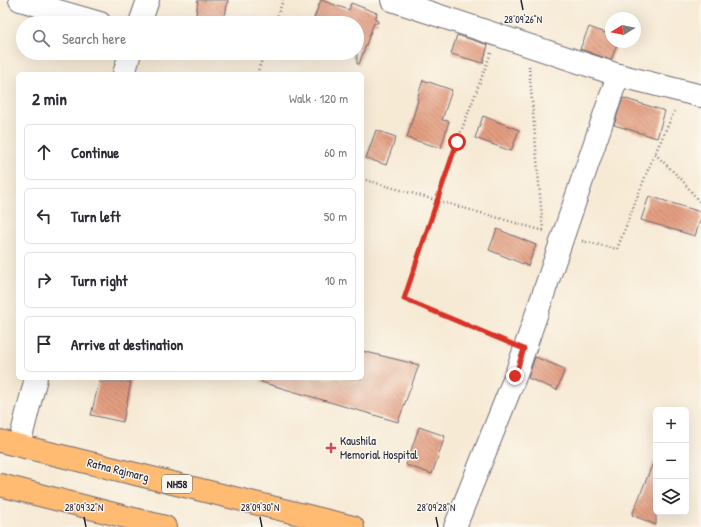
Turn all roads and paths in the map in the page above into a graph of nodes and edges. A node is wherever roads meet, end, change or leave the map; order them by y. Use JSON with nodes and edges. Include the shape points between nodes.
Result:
{"nodes":[{"id":1,"x":20,"y":0,"type":"edge"},
{"id":2,"x":148,"y":0,"type":"edge"},
{"id":3,"x":283,"y":0,"type":"edge"},
{"id":4,"x":392,"y":0,"type":"edge"},
{"id":5,"x":415,"y":3,"type":"edge"},
{"id":6,"x":76,"y":16,"type":"edge"},
{"id":7,"x":142,"y":16,"type":"edge"},
{"id":8,"x":277,"y":16,"type":"edge"},
{"id":9,"x":498,"y":35,"type":"junction"},
{"id":10,"x":527,"y":45,"type":"junction"},
{"id":11,"x":128,"y":60,"type":"edge"},
{"id":12,"x":262,"y":60,"type":"edge"},
{"id":13,"x":125,"y":72,"type":"edge"},
{"id":14,"x":258,"y":72,"type":"edge"},
{"id":15,"x":618,"y":75,"type":"junction"},
{"id":16,"x":692,"y":94,"type":"edge"},
{"id":17,"x":655,"y":154,"type":"junction"},
{"id":18,"x":364,"y":180,"type":"edge"},
{"id":19,"x":438,"y":200,"type":"junction"},
{"id":20,"x":701,"y":204,"type":"edge"},
{"id":21,"x":553,"y":234,"type":"junction"},
{"id":22,"x":524,"y":349,"type":"junction"},
{"id":23,"x":35,"y":380,"type":"edge"},
{"id":24,"x":9,"y":443,"type":"edge"},
{"id":25,"x":0,"y":485,"type":"edge"},
{"id":26,"x":164,"y":527,"type":"edge"},
{"id":27,"x":353,"y":527,"type":"edge"},
{"id":28,"x":455,"y":527,"type":"edge"}],
"edges":[{"from":1,"to":6,"type":"street"},
{"from":2,"to":7,"type":"street"},
{"from":3,"to":8,"type":"path"},
{"from":4,"to":5,"type":"street"},
{"from":5,"to":9,"type":"street"},
{"from":9,"to":10,"type":"street"},
{"from":9,"to":19,"type":"path"},
{"from":10,"to":15,"type":"street"},
{"from":10,"to":21,"type":"path"},
{"from":11,"to":13,"type":"street"},
{"from":12,"to":14,"type":"path"},
{"from":15,"to":16,"type":"street"},
{"from":15,"to":21,"type":"street"},
{"from":16,"to":17,"type":"path"},
{"from":17,"to":20,"type":"path","via":[[682,180]]},
{"from":17,"to":21,"type":"path","via":[[617,249]]},
{"from":18,"to":19,"type":"path"},
{"from":19,"to":21,"type":"path"},
{"from":19,"to":22,"type":"path","via":[[404,299]]},
{"from":21,"to":22,"type":"street"},
{"from":22,"to":28,"type":"street"},
{"from":23,"to":24,"type":"street"},
{"from":24,"to":27,"type":"highway","name":"Ratna Rajmarg","number":"NH58"},
{"from":25,"to":26,"type":"highway"}]}
